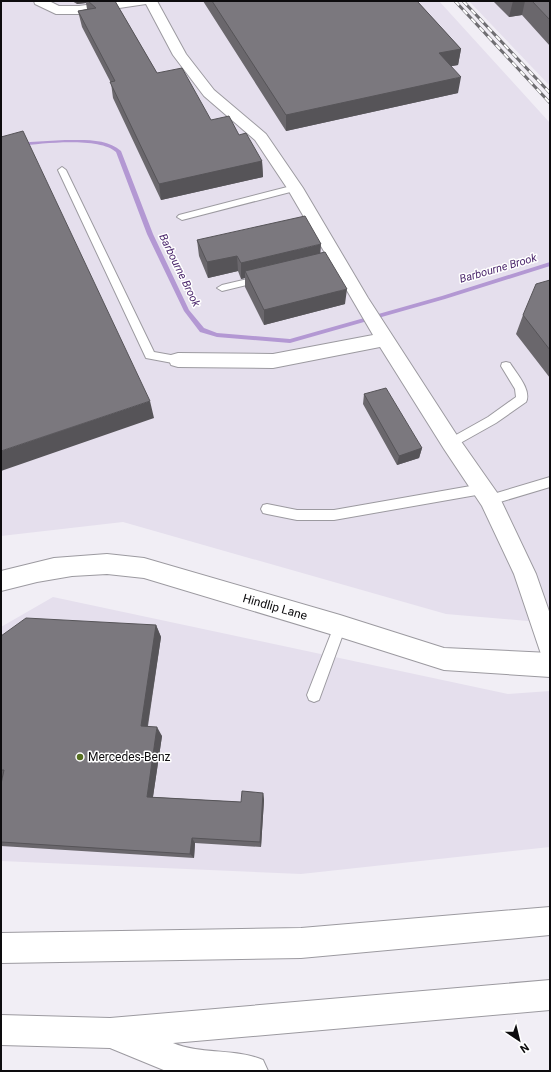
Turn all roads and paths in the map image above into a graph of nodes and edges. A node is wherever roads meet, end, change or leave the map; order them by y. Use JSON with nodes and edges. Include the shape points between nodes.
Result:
{"nodes":[{"id":1,"x":40,"y":1,"type":"edge"},
{"id":2,"x":144,"y":1,"type":"edge"},
{"id":3,"x":151,"y":1,"type":"edge"},
{"id":4,"x":62,"y":170,"type":"dead end"},
{"id":5,"x":295,"y":188,"type":"junction"},
{"id":6,"x":182,"y":217,"type":"dead end"},
{"id":7,"x":268,"y":277,"type":"edge"},
{"id":8,"x":222,"y":288,"type":"dead end"},
{"id":9,"x":380,"y":330,"type":"junction"},
{"id":10,"x":178,"y":360,"type":"joint"},
{"id":11,"x":506,"y":366,"type":"dead end"},
{"id":12,"x":451,"y":443,"type":"junction"},
{"id":13,"x":550,"y":482,"type":"edge"},
{"id":14,"x":486,"y":494,"type":"junction"},
{"id":15,"x":267,"y":509,"type":"dead end"},
{"id":16,"x":1,"y":581,"type":"edge"},
{"id":17,"x":340,"y":626,"type":"junction"},
{"id":18,"x":550,"y":649,"type":"edge"},
{"id":19,"x":550,"y":665,"type":"edge"},
{"id":20,"x":314,"y":695,"type":"dead end"},
{"id":21,"x":550,"y":921,"type":"edge"},
{"id":22,"x":1,"y":948,"type":"edge"},
{"id":23,"x":550,"y":995,"type":"edge"},
{"id":24,"x":1,"y":1030,"type":"edge"},
{"id":25,"x":110,"y":1033,"type":"junction"},
{"id":26,"x":252,"y":1071,"type":"edge"}],
"edges":[{"from":1,"to":2,"type":"main road","via":[[56,10],[79,10]]},
{"from":3,"to":5,"type":"main road","via":[[180,56],[208,92],[261,137]]},
{"from":4,"to":10,"type":"lane","via":[[150,355]]},
{"from":5,"to":6,"type":"lane"},
{"from":5,"to":9,"type":"main road","via":[[333,261]]},
{"from":7,"to":8,"type":"lane"},
{"from":9,"to":10,"type":"main road","via":[[273,361]]},
{"from":9,"to":12,"type":"main road"},
{"from":11,"to":12,"type":"lane","via":[[520,388],[522,399]]},
{"from":12,"to":14,"type":"main road"},
{"from":13,"to":14,"type":"lane"},
{"from":14,"to":15,"type":"lane","via":[[334,515],[297,515]]},
{"from":14,"to":18,"type":"main road","via":[[525,574]]},
{"from":16,"to":17,"type":"main road","name":"Hindlip Lane","via":[[75,564],[121,564],[144,568]]},
{"from":17,"to":19,"type":"main road","name":"Hindlip Lane","via":[[444,659]]},
{"from":17,"to":20,"type":"lane"},
{"from":21,"to":22,"type":"main road","via":[[301,942]]},
{"from":23,"to":25,"type":"main road"},
{"from":24,"to":25,"type":"main road"},
{"from":25,"to":26,"type":"main road","via":[[187,1064]]}]}
